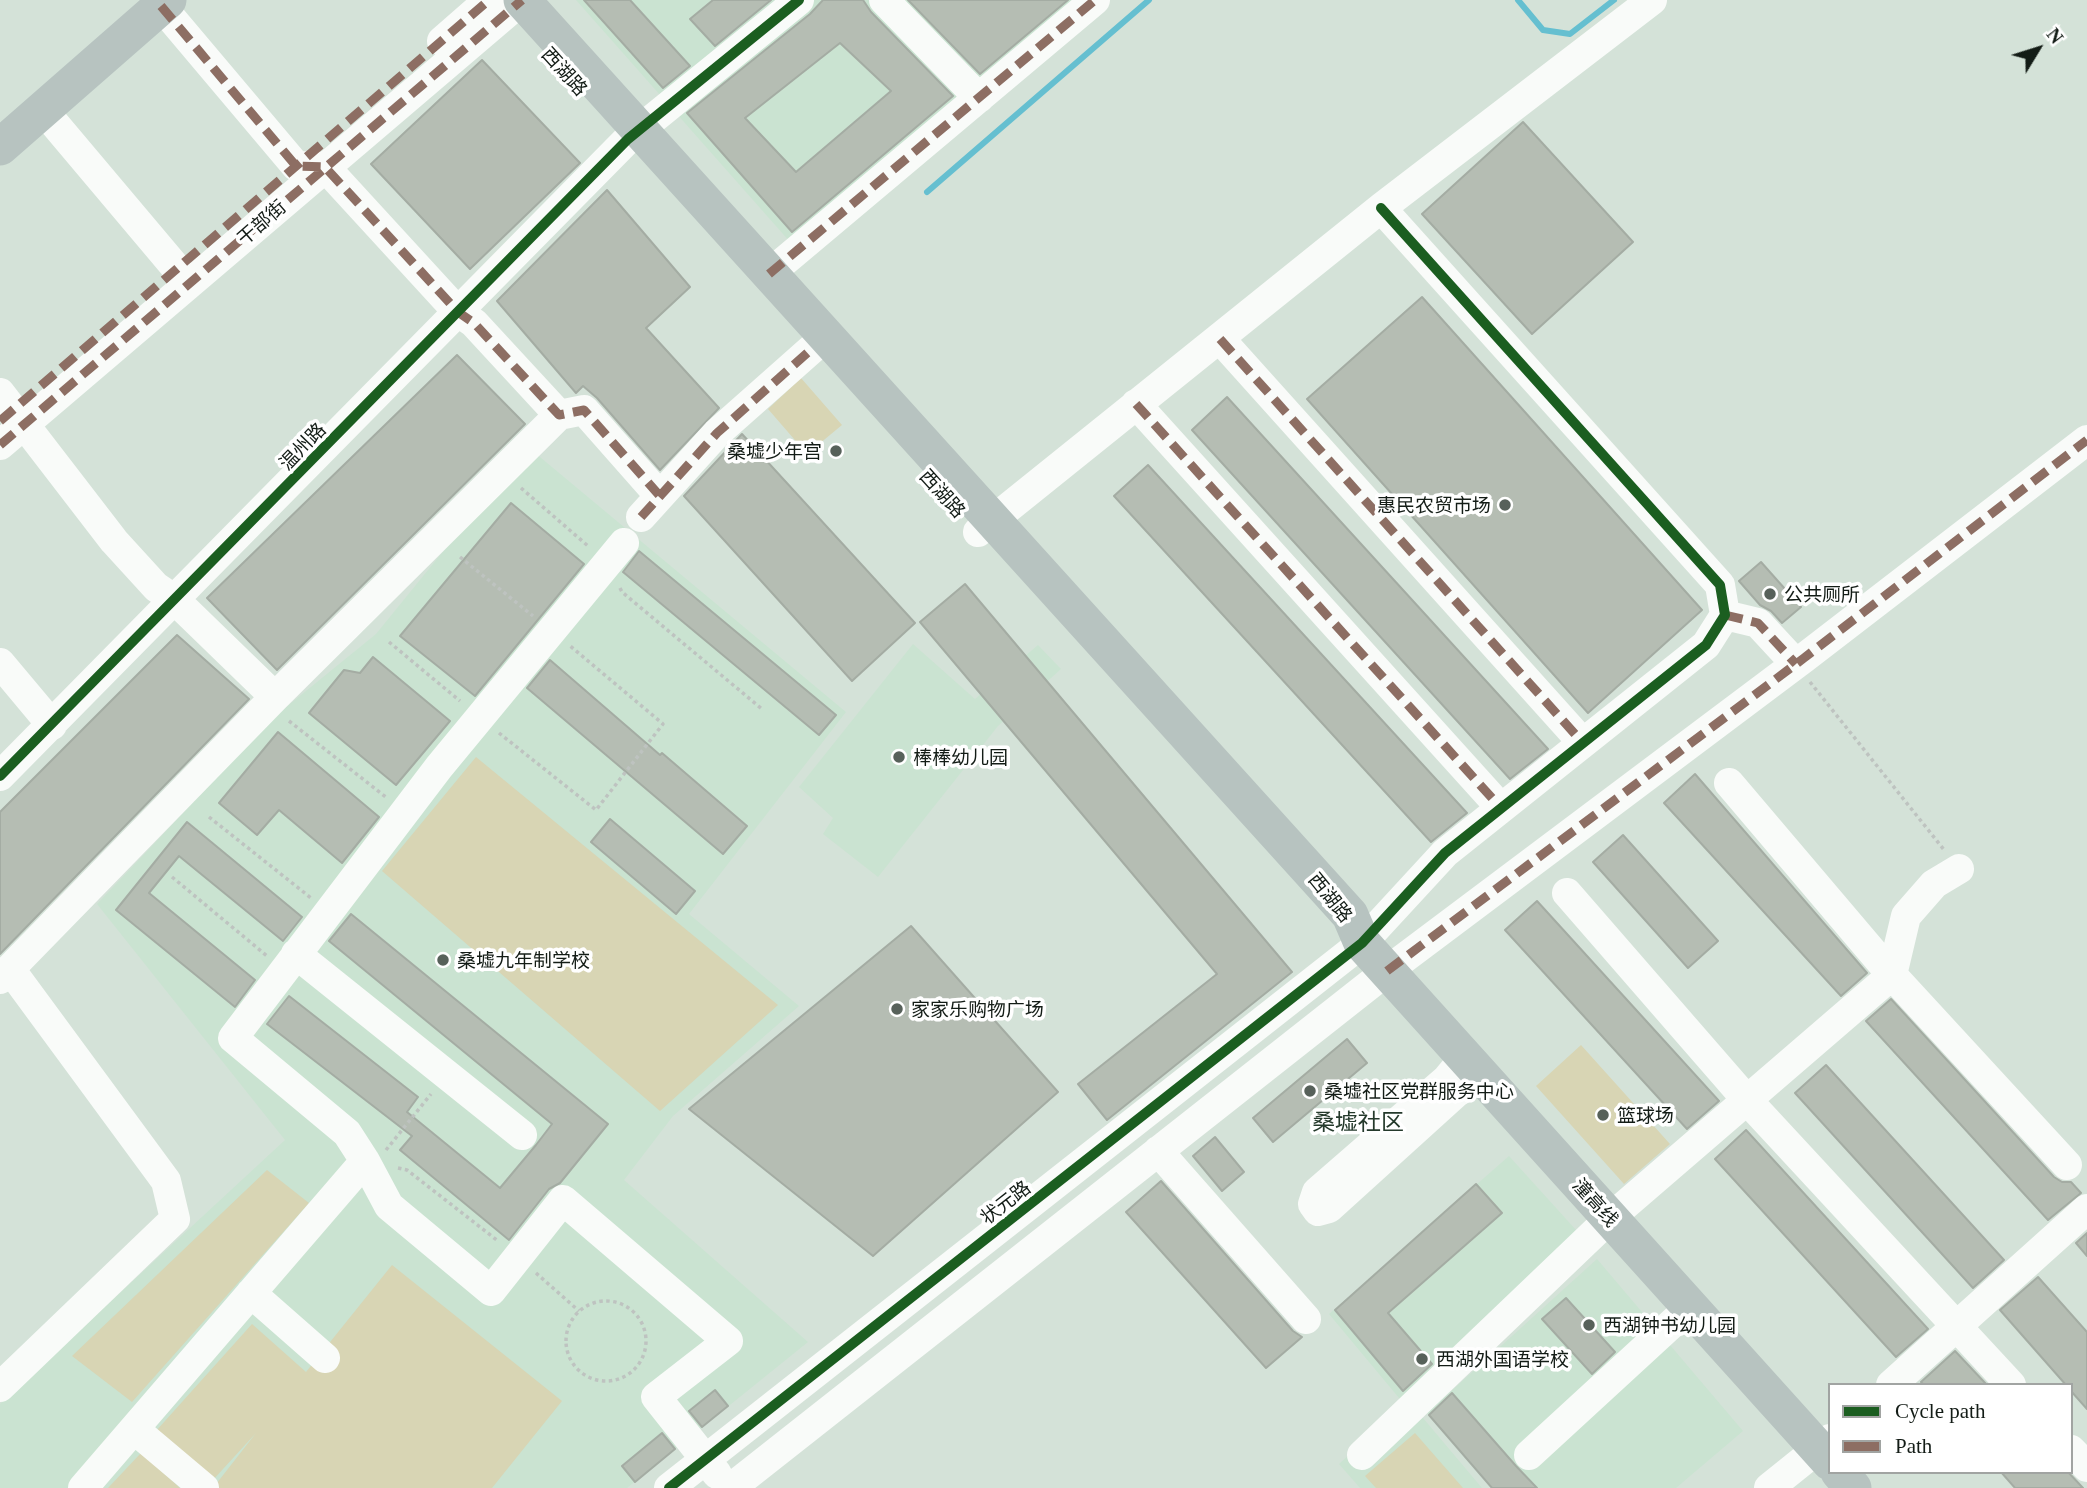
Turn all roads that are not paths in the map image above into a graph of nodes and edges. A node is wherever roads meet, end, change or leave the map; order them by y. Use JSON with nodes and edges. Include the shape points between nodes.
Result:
{"nodes":[{"id":1,"x":799,"y":0,"type":"edge"},
{"id":2,"x":884,"y":0,"type":"edge"},
{"id":3,"x":1095,"y":0,"type":"edge"},
{"id":4,"x":1652,"y":0,"type":"edge"},
{"id":5,"x":156,"y":2,"type":"edge"},
{"id":6,"x":509,"y":2,"type":"edge"},
{"id":7,"x":979,"y":98,"type":"junction"},
{"id":8,"x":43,"y":110,"type":"junction"},
{"id":9,"x":0,"y":121,"type":"edge"},
{"id":10,"x":633,"y":134,"type":"junction"},
{"id":11,"x":0,"y":147,"type":"edge"},
{"id":12,"x":296,"y":166,"type":"junction"},
{"id":13,"x":326,"y":167,"type":"junction"},
{"id":14,"x":1381,"y":208,"type":"junction"},
{"id":15,"x":177,"y":269,"type":"junction"},
{"id":16,"x":769,"y":274,"type":"junction"},
{"id":17,"x":458,"y":312,"type":"junction"},
{"id":18,"x":1220,"y":339,"type":"junction"},
{"id":19,"x":814,"y":347,"type":"junction"},
{"id":20,"x":1136,"y":404,"type":"junction"},
{"id":21,"x":9,"y":412,"type":"edge"},
{"id":22,"x":559,"y":415,"type":"junction"},
{"id":23,"x":2087,"y":440,"type":"edge"},
{"id":24,"x":0,"y":445,"type":"edge"},
{"id":25,"x":985,"y":526,"type":"junction"},
{"id":26,"x":616,"y":553,"type":"road end"},
{"id":27,"x":175,"y":600,"type":"junction"},
{"id":28,"x":1725,"y":615,"type":"junction"},
{"id":29,"x":0,"y":663,"type":"edge"},
{"id":30,"x":1796,"y":664,"type":"junction"},
{"id":31,"x":282,"y":709,"type":"junction"},
{"id":32,"x":52,"y":725,"type":"junction"},
{"id":33,"x":1583,"y":743,"type":"junction"},
{"id":34,"x":0,"y":776,"type":"edge"},
{"id":35,"x":1729,"y":783,"type":"dead end"},
{"id":36,"x":1501,"y":808,"type":"junction"},
{"id":37,"x":1959,"y":869,"type":"road end"},
{"id":38,"x":1567,"y":893,"type":"dead end"},
{"id":39,"x":1362,"y":943,"type":"junction"},
{"id":40,"x":290,"y":962,"type":"junction"},
{"id":41,"x":1387,"y":971,"type":"junction"},
{"id":42,"x":5,"y":974,"type":"edge"},
{"id":43,"x":1892,"y":975,"type":"junction"},
{"id":44,"x":1474,"y":1067,"type":"junction"},
{"id":45,"x":1747,"y":1100,"type":"junction"},
{"id":46,"x":522,"y":1135,"type":"dead end"},
{"id":47,"x":1158,"y":1152,"type":"junction"},
{"id":48,"x":370,"y":1162,"type":"junction"},
{"id":49,"x":2067,"y":1165,"type":"dead end"},
{"id":50,"x":2087,"y":1209,"type":"edge"},
{"id":51,"x":1610,"y":1218,"type":"junction"},
{"id":52,"x":251,"y":1293,"type":"junction"},
{"id":53,"x":1690,"y":1307,"type":"junction"},
{"id":54,"x":1306,"y":1320,"type":"dead end"},
{"id":55,"x":1957,"y":1325,"type":"junction"},
{"id":56,"x":325,"y":1358,"type":"dead end"},
{"id":57,"x":1893,"y":1383,"type":"edge"},
{"id":58,"x":2009,"y":1383,"type":"edge"},
{"id":59,"x":0,"y":1387,"type":"edge"},
{"id":60,"x":134,"y":1429,"type":"junction"},
{"id":61,"x":2073,"y":1452,"type":"edge"},
{"id":62,"x":1362,"y":1455,"type":"dead end"},
{"id":63,"x":1529,"y":1455,"type":"dead end"},
{"id":64,"x":1828,"y":1455,"type":"edge"},
{"id":65,"x":1828,"y":1457,"type":"edge"},
{"id":66,"x":706,"y":1460,"type":"junction"},
{"id":67,"x":2087,"y":1467,"type":"edge"},
{"id":68,"x":83,"y":1488,"type":"edge"},
{"id":69,"x":204,"y":1488,"type":"edge"},
{"id":70,"x":669,"y":1488,"type":"edge"},
{"id":71,"x":729,"y":1488,"type":"edge"},
{"id":72,"x":1769,"y":1488,"type":"edge"}],
"edges":[{"from":1,"to":10,"type":"street","name":"温州路"},
{"from":2,"to":7,"type":"street"},
{"from":3,"to":7,"type":"street"},
{"from":4,"to":14,"type":"street"},
{"from":5,"to":8,"type":"main road"},
{"from":5,"to":9,"type":"main road"},
{"from":5,"to":12,"type":"street"},
{"from":6,"to":10,"type":"main road","name":"西湖路"},
{"from":6,"to":12,"type":"street","name":"干部街"},
{"from":6,"to":13,"type":"street","name":"干部街"},
{"from":7,"to":16,"type":"street"},
{"from":8,"to":11,"type":"main road"},
{"from":8,"to":15,"type":"street"},
{"from":10,"to":16,"type":"main road","name":"西湖路"},
{"from":10,"to":17,"type":"street","name":"温州路"},
{"from":10,"to":19,"type":"main road","name":"西湖路"},
{"from":12,"to":13,"type":"street"},
{"from":12,"to":15,"type":"street","name":"干部街"},
{"from":13,"to":17,"type":"street"},
{"from":13,"to":21,"type":"street","name":"干部街"},
{"from":14,"to":18,"type":"street"},
{"from":14,"to":28,"type":"street","via":[[1720,586]]},
{"from":15,"to":21,"type":"street","name":"干部街"},
{"from":16,"to":25,"type":"main road","name":"西湖路"},
{"from":17,"to":22,"type":"street","via":[[474,323]]},
{"from":17,"to":27,"type":"street","name":"温州路"},
{"from":18,"to":20,"type":"street"},
{"from":18,"to":33,"type":"street"},
{"from":19,"to":22,"type":"street","via":[[718,433],[650,506],[584,410]]},
{"from":19,"to":25,"type":"main road","name":"西湖路"},
{"from":20,"to":25,"type":"street"},
{"from":20,"to":36,"type":"street"},
{"from":21,"to":24,"type":"street","name":"干部街"},
{"from":21,"to":27,"type":"street","via":[[114,541],[156,587]]},
{"from":22,"to":31,"type":"street"},
{"from":23,"to":30,"type":"street"},
{"from":25,"to":39,"type":"main road","name":"西湖路","via":[[1336,928]]},
{"from":26,"to":40,"type":"street","via":[[405,811]]},
{"from":27,"to":31,"type":"street"},
{"from":27,"to":32,"type":"street","name":"温州路"},
{"from":28,"to":30,"type":"street","via":[[1758,623]]},
{"from":28,"to":33,"type":"street","name":"状元路","via":[[1706,645]]},
{"from":29,"to":32,"type":"street"},
{"from":30,"to":41,"type":"street"},
{"from":31,"to":42,"type":"street"},
{"from":32,"to":34,"type":"street","name":"温州路"},
{"from":33,"to":36,"type":"street","name":"状元路"},
{"from":35,"to":43,"type":"street"},
{"from":36,"to":39,"type":"street","name":"状元路","via":[[1445,853]]},
{"from":37,"to":43,"type":"street","via":[[1934,884],[1906,916]]},
{"from":38,"to":45,"type":"street"},
{"from":39,"to":41,"type":"main road","name":"潼高线"},
{"from":39,"to":66,"type":"street","name":"状元路"},
{"from":40,"to":46,"type":"street"},
{"from":40,"to":48,"type":"street","via":[[233,1038],[347,1132]]},
{"from":41,"to":44,"type":"main road","name":"潼高线"},
{"from":41,"to":47,"type":"street"},
{"from":42,"to":59,"type":"street","via":[[166,1181],[175,1219]]},
{"from":43,"to":45,"type":"street"},
{"from":43,"to":49,"type":"street"},
{"from":44,"to":44,"type":"street","via":[[1447,1079],[1317,1192],[1313,1204],[1318,1211],[1329,1208],[1457,1092]]},
{"from":44,"to":51,"type":"main road","name":"潼高线"},
{"from":45,"to":51,"type":"street"},
{"from":45,"to":55,"type":"street"},
{"from":47,"to":54,"type":"street"},
{"from":47,"to":71,"type":"street"},
{"from":48,"to":52,"type":"street"},
{"from":48,"to":66,"type":"street","via":[[389,1206],[491,1291],[563,1199],[728,1341],[656,1397]]},
{"from":50,"to":55,"type":"street"},
{"from":51,"to":53,"type":"main road","name":"潼高线"},
{"from":51,"to":62,"type":"street"},
{"from":52,"to":56,"type":"street"},
{"from":52,"to":60,"type":"street"},
{"from":53,"to":63,"type":"street"},
{"from":53,"to":64,"type":"main road","name":"潼高线"},
{"from":55,"to":57,"type":"street"},
{"from":55,"to":58,"type":"street"},
{"from":60,"to":68,"type":"street"},
{"from":60,"to":69,"type":"street"},
{"from":61,"to":67,"type":"street"},
{"from":65,"to":72,"type":"street"},
{"from":66,"to":70,"type":"street","name":"状元路"},
{"from":66,"to":71,"type":"street"}]}
